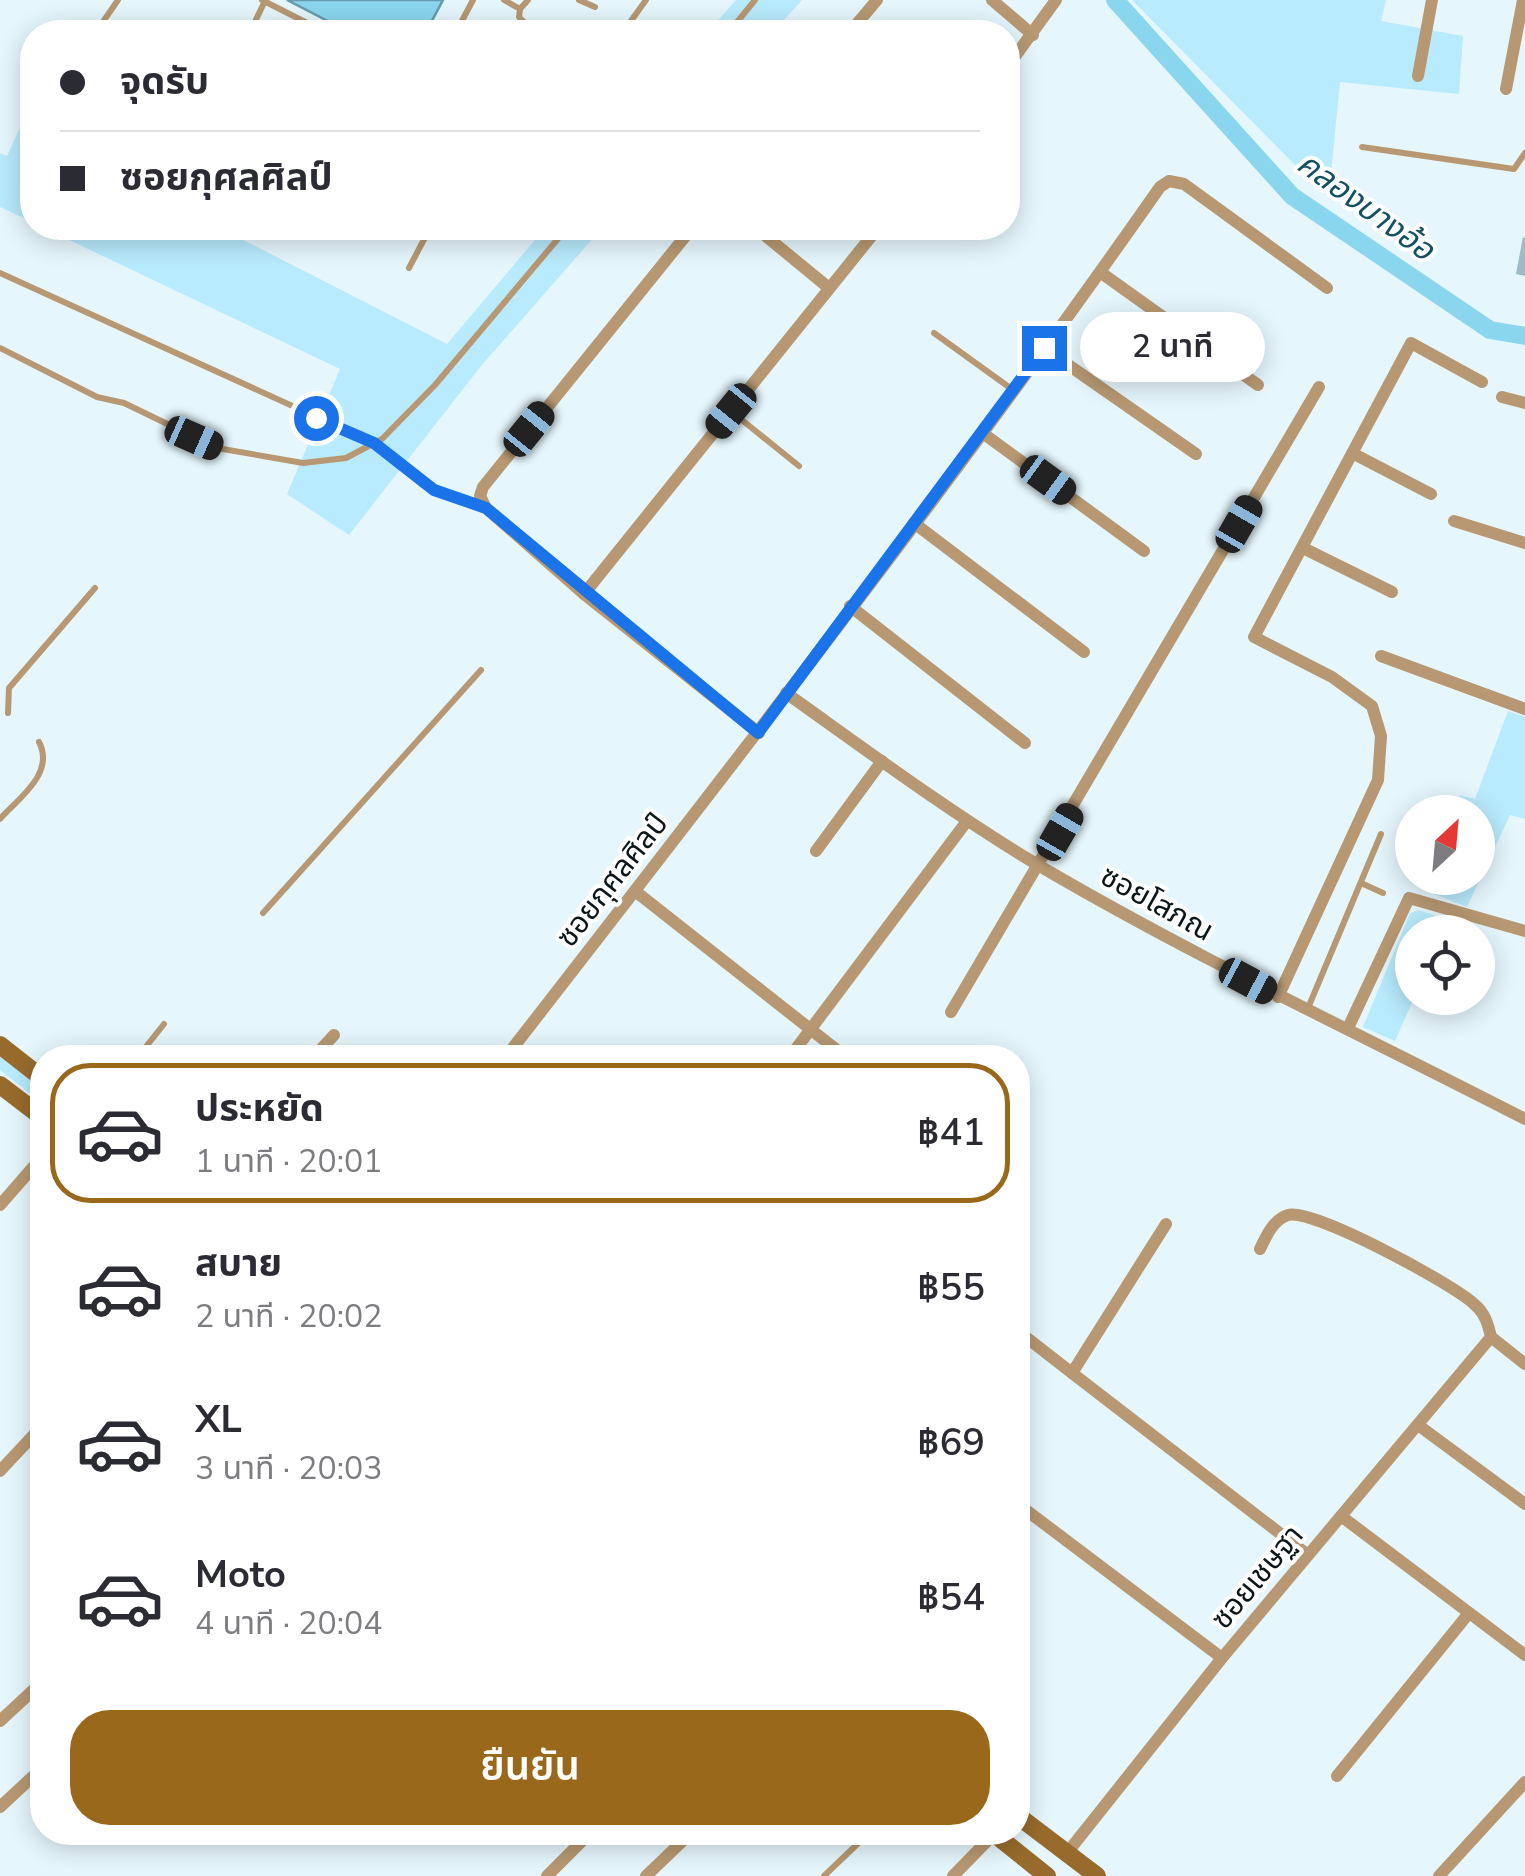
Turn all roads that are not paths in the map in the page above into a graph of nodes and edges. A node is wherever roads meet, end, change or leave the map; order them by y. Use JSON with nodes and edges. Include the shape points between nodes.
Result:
{"nodes":[{"id":1,"x":504,"y":0,"type":"edge"},
{"id":2,"x":528,"y":0,"type":"edge"},
{"id":3,"x":579,"y":0,"type":"edge"},
{"id":4,"x":755,"y":0,"type":"edge"},
{"id":5,"x":877,"y":0,"type":"edge"},
{"id":6,"x":992,"y":0,"type":"edge"},
{"id":7,"x":1056,"y":0,"type":"edge"},
{"id":8,"x":1432,"y":0,"type":"edge"},
{"id":9,"x":1523,"y":0,"type":"edge"},
{"id":10,"x":264,"y":1,"type":"edge"},
{"id":11,"x":594,"y":7,"type":"dead end"},
{"id":12,"x":520,"y":8,"type":"junction"},
{"id":13,"x":301,"y":20,"type":"edge"},
{"id":14,"x":522,"y":20,"type":"edge"},
{"id":15,"x":739,"y":20,"type":"edge"},
{"id":16,"x":860,"y":20,"type":"edge"},
{"id":17,"x":1016,"y":20,"type":"edge"},
{"id":18,"x":1020,"y":24,"type":"edge"},
{"id":19,"x":1032,"y":34,"type":"junction"},
{"id":20,"x":1020,"y":50,"type":"edge"},
{"id":21,"x":1418,"y":76,"type":"dead end"},
{"id":22,"x":1506,"y":89,"type":"dead end"},
{"id":23,"x":1362,"y":147,"type":"dead end"},
{"id":24,"x":1525,"y":153,"type":"edge"},
{"id":25,"x":424,"y":240,"type":"edge"},
{"id":26,"x":557,"y":240,"type":"edge"},
{"id":27,"x":682,"y":240,"type":"edge"},
{"id":28,"x":771,"y":240,"type":"edge"},
{"id":29,"x":868,"y":240,"type":"edge"},
{"id":30,"x":409,"y":268,"type":"dead end"},
{"id":31,"x":1100,"y":272,"type":"junction"},
{"id":32,"x":0,"y":273,"type":"edge"},
{"id":33,"x":830,"y":288,"type":"junction"},
{"id":34,"x":1327,"y":288,"type":"dead end"},
{"id":35,"x":934,"y":333,"type":"dead end"},
{"id":36,"x":0,"y":348,"type":"edge"},
{"id":37,"x":1044,"y":348,"type":"junction"},
{"id":38,"x":1482,"y":382,"type":"dead end"},
{"id":39,"x":1258,"y":385,"type":"dead end"},
{"id":40,"x":1319,"y":387,"type":"dead end"},
{"id":41,"x":1014,"y":391,"type":"junction"},
{"id":42,"x":1502,"y":396,"type":"dead end"},
{"id":43,"x":1525,"y":404,"type":"edge"},
{"id":44,"x":731,"y":411,"type":"junction"},
{"id":45,"x":984,"y":434,"type":"junction"},
{"id":46,"x":374,"y":443,"type":"junction"},
{"id":47,"x":1196,"y":454,"type":"dead end"},
{"id":48,"x":1354,"y":454,"type":"junction"},
{"id":49,"x":799,"y":466,"type":"dead end"},
{"id":50,"x":1431,"y":494,"type":"dead end"},
{"id":51,"x":486,"y":508,"type":"junction"},
{"id":52,"x":1454,"y":521,"type":"dead end"},
{"id":53,"x":914,"y":523,"type":"junction"},
{"id":54,"x":1525,"y":543,"type":"edge"},
{"id":55,"x":1302,"y":548,"type":"junction"},
{"id":56,"x":1144,"y":551,"type":"dead end"},
{"id":57,"x":95,"y":588,"type":"dead end"},
{"id":58,"x":1392,"y":592,"type":"dead end"},
{"id":59,"x":584,"y":594,"type":"junction"},
{"id":60,"x":850,"y":606,"type":"junction"},
{"id":61,"x":1084,"y":652,"type":"dead end"},
{"id":62,"x":1381,"y":656,"type":"dead end"},
{"id":63,"x":481,"y":670,"type":"dead end"},
{"id":64,"x":786,"y":693,"type":"junction"},
{"id":65,"x":1525,"y":709,"type":"edge"},
{"id":66,"x":8,"y":712,"type":"dead end"},
{"id":67,"x":758,"y":733,"type":"junction"},
{"id":68,"x":39,"y":742,"type":"dead end"},
{"id":69,"x":1025,"y":743,"type":"dead end"},
{"id":70,"x":882,"y":760,"type":"junction"},
{"id":71,"x":0,"y":818,"type":"edge"},
{"id":72,"x":967,"y":820,"type":"junction"},
{"id":73,"x":1381,"y":834,"type":"dead end"},
{"id":74,"x":816,"y":851,"type":"dead end"},
{"id":75,"x":1040,"y":866,"type":"junction"},
{"id":76,"x":1361,"y":883,"type":"junction"},
{"id":77,"x":635,"y":891,"type":"junction"},
{"id":78,"x":1382,"y":893,"type":"dead end"},
{"id":79,"x":263,"y":913,"type":"dead end"},
{"id":80,"x":1525,"y":932,"type":"edge"},
{"id":81,"x":1278,"y":997,"type":"junction"},
{"id":82,"x":1307,"y":1010,"type":"junction"},
{"id":83,"x":951,"y":1012,"type":"dead end"},
{"id":84,"x":164,"y":1024,"type":"dead end"},
{"id":85,"x":1348,"y":1028,"type":"junction"},
{"id":86,"x":810,"y":1029,"type":"junction"},
{"id":87,"x":334,"y":1035,"type":"dead end"},
{"id":88,"x":0,"y":1045,"type":"edge"},
{"id":89,"x":147,"y":1045,"type":"edge"},
{"id":90,"x":325,"y":1045,"type":"edge"},
{"id":91,"x":515,"y":1045,"type":"edge"},
{"id":92,"x":798,"y":1045,"type":"edge"},
{"id":93,"x":831,"y":1045,"type":"edge"},
{"id":94,"x":30,"y":1069,"type":"edge"},
{"id":95,"x":0,"y":1085,"type":"edge"},
{"id":96,"x":30,"y":1108,"type":"edge"},
{"id":97,"x":1525,"y":1119,"type":"edge"},
{"id":98,"x":30,"y":1171,"type":"edge"},
{"id":99,"x":0,"y":1205,"type":"edge"},
{"id":100,"x":1166,"y":1224,"type":"dead end"},
{"id":101,"x":1260,"y":1249,"type":"dead end"},
{"id":102,"x":1491,"y":1337,"type":"junction"},
{"id":103,"x":1030,"y":1340,"type":"edge"},
{"id":104,"x":1525,"y":1364,"type":"edge"},
{"id":105,"x":1072,"y":1373,"type":"junction"},
{"id":106,"x":1418,"y":1425,"type":"junction"},
{"id":107,"x":30,"y":1439,"type":"edge"},
{"id":108,"x":0,"y":1471,"type":"edge"},
{"id":109,"x":1525,"y":1504,"type":"edge"},
{"id":110,"x":1030,"y":1513,"type":"edge"},
{"id":111,"x":1340,"y":1516,"type":"junction"},
{"id":112,"x":1308,"y":1555,"type":"junction"},
{"id":113,"x":1469,"y":1612,"type":"junction"},
{"id":114,"x":1525,"y":1655,"type":"edge"},
{"id":115,"x":1222,"y":1658,"type":"junction"},
{"id":116,"x":30,"y":1693,"type":"edge"},
{"id":117,"x":0,"y":1721,"type":"edge"},
{"id":118,"x":1336,"y":1776,"type":"dead end"},
{"id":119,"x":30,"y":1779,"type":"edge"},
{"id":120,"x":1525,"y":1782,"type":"edge"},
{"id":121,"x":0,"y":1807,"type":"edge"},
{"id":122,"x":1030,"y":1825,"type":"edge"},
{"id":123,"x":578,"y":1845,"type":"edge"},
{"id":124,"x":678,"y":1845,"type":"edge"},
{"id":125,"x":856,"y":1845,"type":"edge"},
{"id":126,"x":982,"y":1845,"type":"edge"},
{"id":127,"x":1008,"y":1845,"type":"edge"},
{"id":128,"x":1067,"y":1854,"type":"junction"},
{"id":129,"x":547,"y":1876,"type":"edge"},
{"id":130,"x":646,"y":1876,"type":"edge"},
{"id":131,"x":824,"y":1876,"type":"edge"},
{"id":132,"x":953,"y":1876,"type":"edge"},
{"id":133,"x":1048,"y":1876,"type":"edge"},
{"id":134,"x":1097,"y":1876,"type":"edge"},
{"id":135,"x":1439,"y":1876,"type":"edge"}],
"edges":[{"from":1,"to":12,"type":"lane"},
{"from":2,"to":12,"type":"lane"},
{"from":3,"to":11,"type":"lane"},
{"from":4,"to":15,"type":"lane"},
{"from":5,"to":16,"type":"street"},
{"from":6,"to":17,"type":"street"},
{"from":7,"to":19,"type":"street"},
{"from":8,"to":21,"type":"street"},
{"from":9,"to":22,"type":"street"},
{"from":10,"to":13,"type":"lane"},
{"from":12,"to":14,"type":"lane"},
{"from":18,"to":19,"type":"street"},
{"from":19,"to":20,"type":"street"},
{"from":23,"to":24,"type":"lane","via":[[1514,169]]},
{"from":25,"to":30,"type":"lane"},
{"from":26,"to":46,"type":"lane","via":[[435,385]]},
{"from":27,"to":51,"type":"street","via":[[482,486]]},
{"from":28,"to":33,"type":"street"},
{"from":29,"to":33,"type":"street"},
{"from":31,"to":34,"type":"street","name":"ซอยกุศลศิลป์","via":[[1169,181],[1184,184]]},
{"from":31,"to":37,"type":"street","name":"ซอยกุศลศิลป์"},
{"from":31,"to":39,"type":"street"},
{"from":32,"to":46,"type":"lane"},
{"from":33,"to":44,"type":"street"},
{"from":35,"to":41,"type":"lane"},
{"from":36,"to":46,"type":"lane","via":[[217,448],[303,463],[346,458]]},
{"from":37,"to":41,"type":"street","name":"ซอยกุศลศิลป์"},
{"from":37,"to":47,"type":"street"},
{"from":38,"to":48,"type":"street","via":[[1411,343]]},
{"from":40,"to":75,"type":"street"},
{"from":41,"to":45,"type":"street","name":"ซอยกุศลศิลป์"},
{"from":42,"to":43,"type":"street"},
{"from":44,"to":49,"type":"lane"},
{"from":44,"to":59,"type":"street"},
{"from":45,"to":53,"type":"street","name":"ซอยกุศลศิลป์"},
{"from":45,"to":56,"type":"street"},
{"from":46,"to":51,"type":"lane","via":[[434,490]]},
{"from":48,"to":50,"type":"street"},
{"from":48,"to":55,"type":"street"},
{"from":51,"to":59,"type":"street"},
{"from":52,"to":54,"type":"street"},
{"from":53,"to":60,"type":"street","name":"ซอยกุศลศิลป์"},
{"from":53,"to":61,"type":"street"},
{"from":55,"to":58,"type":"street"},
{"from":55,"to":81,"type":"street","via":[[1254,637],[1332,676],[1372,706],[1381,736],[1378,780]]},
{"from":57,"to":66,"type":"lane","via":[[9,688]]},
{"from":59,"to":67,"type":"street"},
{"from":60,"to":64,"type":"street","name":"ซอยกุศลศิลป์"},
{"from":60,"to":69,"type":"street"},
{"from":62,"to":65,"type":"street"},
{"from":63,"to":79,"type":"lane"},
{"from":64,"to":67,"type":"street","name":"ซอยกุศลศิลป์"},
{"from":64,"to":70,"type":"street","name":"ซอยโสภณ"},
{"from":67,"to":77,"type":"street","name":"ซอยกุศลศิลป์"},
{"from":68,"to":71,"type":"lane","via":[[44,769]]},
{"from":70,"to":72,"type":"street","name":"ซอยโสภณ"},
{"from":70,"to":74,"type":"street"},
{"from":72,"to":75,"type":"street","name":"ซอยโสภณ"},
{"from":72,"to":86,"type":"street"},
{"from":73,"to":76,"type":"lane"},
{"from":75,"to":81,"type":"street","name":"ซอยโสภณ"},
{"from":75,"to":83,"type":"street"},
{"from":76,"to":78,"type":"lane"},
{"from":76,"to":82,"type":"lane"},
{"from":77,"to":86,"type":"street"},
{"from":77,"to":91,"type":"street","name":"ซอยกุศลศิลป์"},
{"from":80,"to":85,"type":"street","via":[[1409,898]]},
{"from":81,"to":82,"type":"street","name":"ซอยโสภณ"},
{"from":82,"to":85,"type":"street","name":"ซอยโสภณ"},
{"from":84,"to":89,"type":"lane"},
{"from":85,"to":97,"type":"street","name":"ซอยโสภณ"},
{"from":86,"to":92,"type":"street"},
{"from":86,"to":93,"type":"street"},
{"from":87,"to":90,"type":"street"},
{"from":88,"to":94,"type":"main road"},
{"from":95,"to":96,"type":"main road"},
{"from":98,"to":99,"type":"street"},
{"from":100,"to":105,"type":"street"},
{"from":101,"to":102,"type":"street","via":[[1285,1215],[1318,1219],[1474,1303]]},
{"from":102,"to":104,"type":"street"},
{"from":102,"to":106,"type":"street","name":"ซอยเชษฐา"},
{"from":103,"to":105,"type":"street"},
{"from":105,"to":112,"type":"street"},
{"from":106,"to":109,"type":"street"},
{"from":106,"to":111,"type":"street","name":"ซอยเชษฐา"},
{"from":107,"to":108,"type":"street"},
{"from":110,"to":115,"type":"street"},
{"from":111,"to":112,"type":"street","name":"ซอยเชษฐา"},
{"from":111,"to":113,"type":"street"},
{"from":112,"to":115,"type":"street","name":"ซอยเชษฐา"},
{"from":113,"to":114,"type":"street"},
{"from":113,"to":118,"type":"street"},
{"from":115,"to":128,"type":"street","name":"ซอยเชษฐา"},
{"from":116,"to":117,"type":"street"},
{"from":119,"to":121,"type":"street"},
{"from":120,"to":135,"type":"street"},
{"from":122,"to":128,"type":"main road"},
{"from":123,"to":129,"type":"street"},
{"from":124,"to":130,"type":"street"},
{"from":125,"to":131,"type":"lane"},
{"from":126,"to":132,"type":"street"},
{"from":127,"to":133,"type":"main road"},
{"from":128,"to":133,"type":"main road"},
{"from":128,"to":134,"type":"main road"}]}
